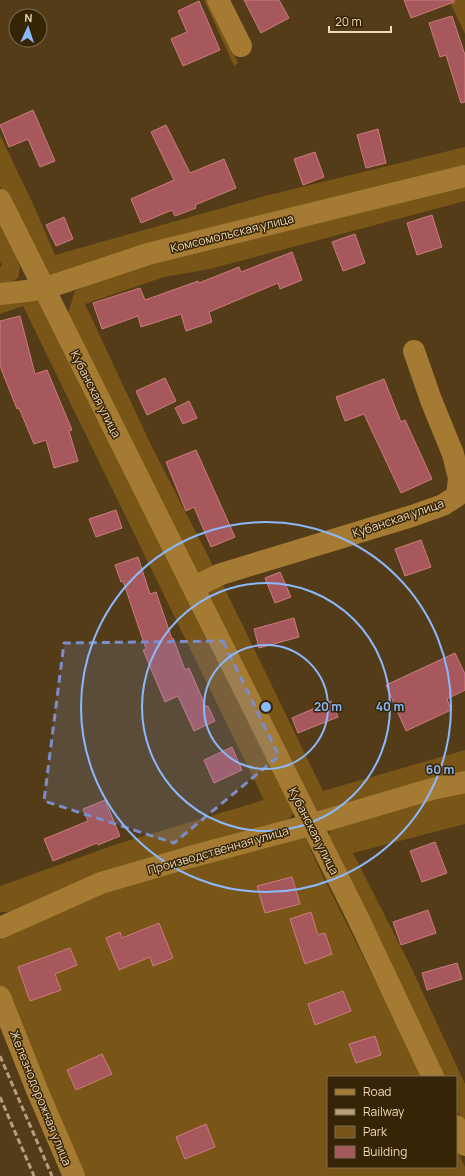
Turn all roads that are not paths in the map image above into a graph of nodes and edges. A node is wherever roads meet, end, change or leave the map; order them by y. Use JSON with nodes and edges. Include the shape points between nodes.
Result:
{"nodes":[{"id":1,"x":218,"y":0,"type":"edge"},
{"id":2,"x":241,"y":46,"type":"dead end"},
{"id":3,"x":465,"y":176,"type":"edge"},
{"id":4,"x":0,"y":200,"type":"edge"},
{"id":5,"x":43,"y":289,"type":"junction"},
{"id":6,"x":0,"y":294,"type":"edge"},
{"id":7,"x":414,"y":351,"type":"dead end"},
{"id":8,"x":194,"y":587,"type":"junction"},
{"id":9,"x":465,"y":782,"type":"edge"},
{"id":10,"x":310,"y":825,"type":"junction"},
{"id":11,"x":0,"y":928,"type":"edge"},
{"id":12,"x":0,"y":997,"type":"edge"},
{"id":13,"x":433,"y":1076,"type":"edge"},
{"id":14,"x":457,"y":1128,"type":"edge"},
{"id":15,"x":465,"y":1145,"type":"edge"},
{"id":16,"x":74,"y":1176,"type":"edge"}],
"edges":[{"from":1,"to":2,"type":"street"},
{"from":3,"to":5,"type":"street","name":"Комсомольская улица","via":[[148,254]]},
{"from":4,"to":5,"type":"street","name":"Кубанская улица"},
{"from":5,"to":6,"type":"street","name":"Комсомольская улица"},
{"from":5,"to":8,"type":"street","name":"Кубанская улица"},
{"from":7,"to":8,"type":"street","name":"Кубанская улица","via":[[453,454],[459,478],[457,496],[443,505],[412,516],[221,574]]},
{"from":8,"to":10,"type":"street","name":"Кубанская улица"},
{"from":9,"to":10,"type":"street","name":"Производственная улица","via":[[432,789]]},
{"from":10,"to":11,"type":"street","name":"Производственная улица","via":[[101,884]]},
{"from":10,"to":13,"type":"street","name":"Кубанская улица","via":[[358,918]]},
{"from":12,"to":16,"type":"street","name":"Железнодорожная улица"},
{"from":14,"to":15,"type":"street"}]}
